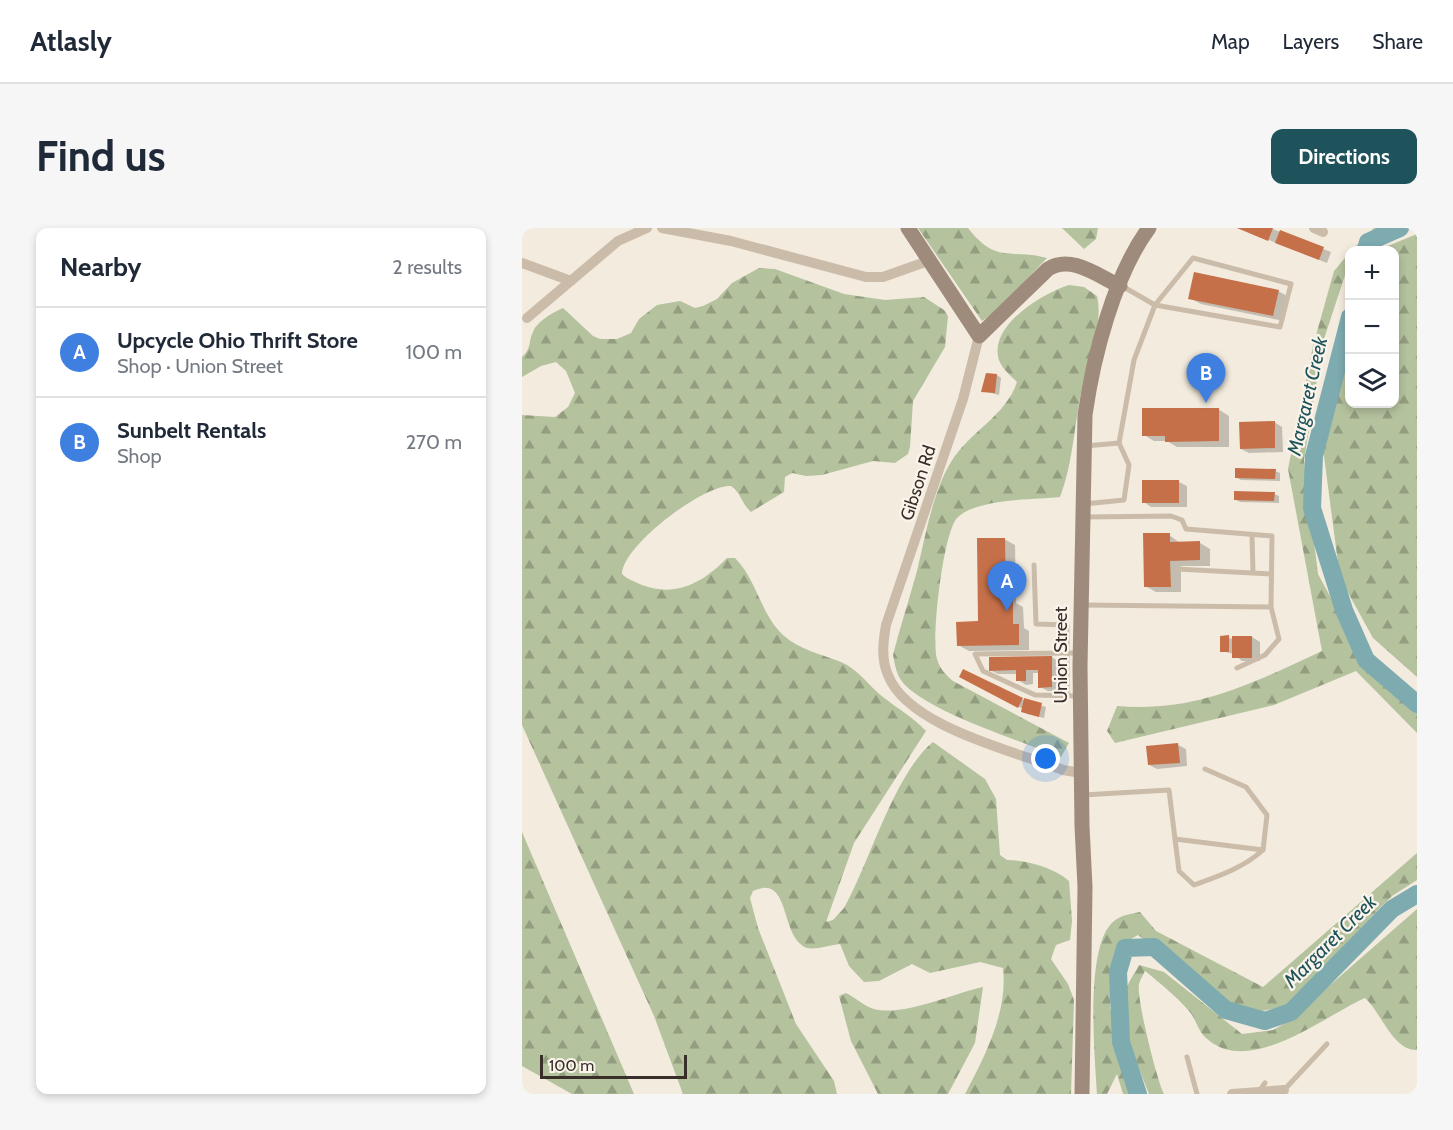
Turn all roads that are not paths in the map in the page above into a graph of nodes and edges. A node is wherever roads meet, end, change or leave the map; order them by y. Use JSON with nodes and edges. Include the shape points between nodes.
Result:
{"nodes":[{"id":1,"x":646,"y":228,"type":"edge"},
{"id":2,"x":662,"y":228,"type":"edge"},
{"id":3,"x":908,"y":228,"type":"edge"},
{"id":4,"x":1149,"y":228,"type":"edge"},
{"id":5,"x":928,"y":261,"type":"junction"},
{"id":6,"x":522,"y":263,"type":"edge"},
{"id":7,"x":571,"y":281,"type":"junction"},
{"id":8,"x":1120,"y":286,"type":"junction"},
{"id":9,"x":1155,"y":305,"type":"junction"},
{"id":10,"x":527,"y":318,"type":"dead end"},
{"id":11,"x":979,"y":336,"type":"junction"},
{"id":12,"x":1119,"y":443,"type":"junction"},
{"id":13,"x":1085,"y":446,"type":"junction"},
{"id":14,"x":1082,"y":511,"type":"junction"},
{"id":15,"x":1252,"y":535,"type":"junction"},
{"id":16,"x":1034,"y":565,"type":"dead end"},
{"id":17,"x":1177,"y":569,"type":"dead end"},
{"id":18,"x":1252,"y":572,"type":"junction"},
{"id":19,"x":1271,"y":574,"type":"junction"},
{"id":20,"x":1081,"y":605,"type":"junction"},
{"id":21,"x":1271,"y":607,"type":"junction"},
{"id":22,"x":1074,"y":625,"type":"junction"},
{"id":23,"x":1074,"y":653,"type":"junction"},
{"id":24,"x":1237,"y":668,"type":"dead end"},
{"id":25,"x":1074,"y":696,"type":"junction"},
{"id":26,"x":1205,"y":769,"type":"dead end"},
{"id":27,"x":1081,"y":773,"type":"junction"},
{"id":28,"x":1082,"y":795,"type":"junction"},
{"id":29,"x":1175,"y":839,"type":"junction"},
{"id":30,"x":1263,"y":850,"type":"junction"},
{"id":31,"x":1327,"y":1044,"type":"dead end"},
{"id":32,"x":1187,"y":1057,"type":"dead end"},
{"id":33,"x":1284,"y":1090,"type":"joint"},
{"id":34,"x":1082,"y":1094,"type":"edge"},
{"id":35,"x":1197,"y":1094,"type":"edge"},
{"id":36,"x":1232,"y":1094,"type":"edge"}],
"edges":[{"from":1,"to":7,"type":"street","via":[[618,241]]},
{"from":2,"to":5,"type":"street","via":[[731,241],[866,278],[883,277]]},
{"from":3,"to":5,"type":"main road"},
{"from":4,"to":8,"type":"main road","name":"Union Street"},
{"from":5,"to":11,"type":"main road"},
{"from":6,"to":7,"type":"street"},
{"from":7,"to":10,"type":"street"},
{"from":8,"to":9,"type":"lane"},
{"from":8,"to":11,"type":"main road","via":[[1068,262],[1059,263]]},
{"from":8,"to":13,"type":"main road","name":"Union Street","via":[[1101,333],[1091,375]]},
{"from":9,"to":9,"type":"lane","via":[[1280,327],[1291,284],[1193,258]]},
{"from":9,"to":12,"type":"lane","via":[[1134,360]]},
{"from":11,"to":27,"type":"street","name":"Gibson Rd","via":[[969,380],[884,639],[884,664],[891,682],[918,711],[934,721],[1063,770]]},
{"from":12,"to":13,"type":"lane"},
{"from":12,"to":14,"type":"lane","via":[[1129,465],[1124,500]]},
{"from":13,"to":14,"type":"main road","name":"Union Street"},
{"from":14,"to":15,"type":"lane","via":[[1171,516],[1182,520],[1185,530]]},
{"from":14,"to":20,"type":"main road","name":"Union Street"},
{"from":15,"to":18,"type":"lane"},
{"from":15,"to":19,"type":"lane","via":[[1272,536]]},
{"from":16,"to":22,"type":"lane","via":[[1036,624]]},
{"from":17,"to":18,"type":"lane"},
{"from":18,"to":19,"type":"lane"},
{"from":19,"to":21,"type":"lane"},
{"from":20,"to":21,"type":"lane"},
{"from":20,"to":22,"type":"main road","name":"Union Street"},
{"from":21,"to":24,"type":"lane","via":[[1279,639],[1265,655]]},
{"from":22,"to":23,"type":"main road","name":"Union Street"},
{"from":23,"to":25,"type":"main road","name":"Union Street"},
{"from":23,"to":25,"type":"lane","via":[[975,654],[983,671],[1035,695]]},
{"from":25,"to":27,"type":"main road","name":"Union Street"},
{"from":26,"to":30,"type":"lane","via":[[1246,787],[1267,815]]},
{"from":27,"to":28,"type":"main road","name":"Union Street"},
{"from":28,"to":29,"type":"lane","via":[[1169,790]]},
{"from":28,"to":34,"type":"main road","name":"Union Street"},
{"from":29,"to":30,"type":"lane"},
{"from":29,"to":30,"type":"lane","via":[[1179,871],[1194,885],[1222,876]]},
{"from":31,"to":33,"type":"lane"},
{"from":32,"to":35,"type":"lane"},
{"from":33,"to":36,"type":"street","via":[[1262,1087]]}]}
